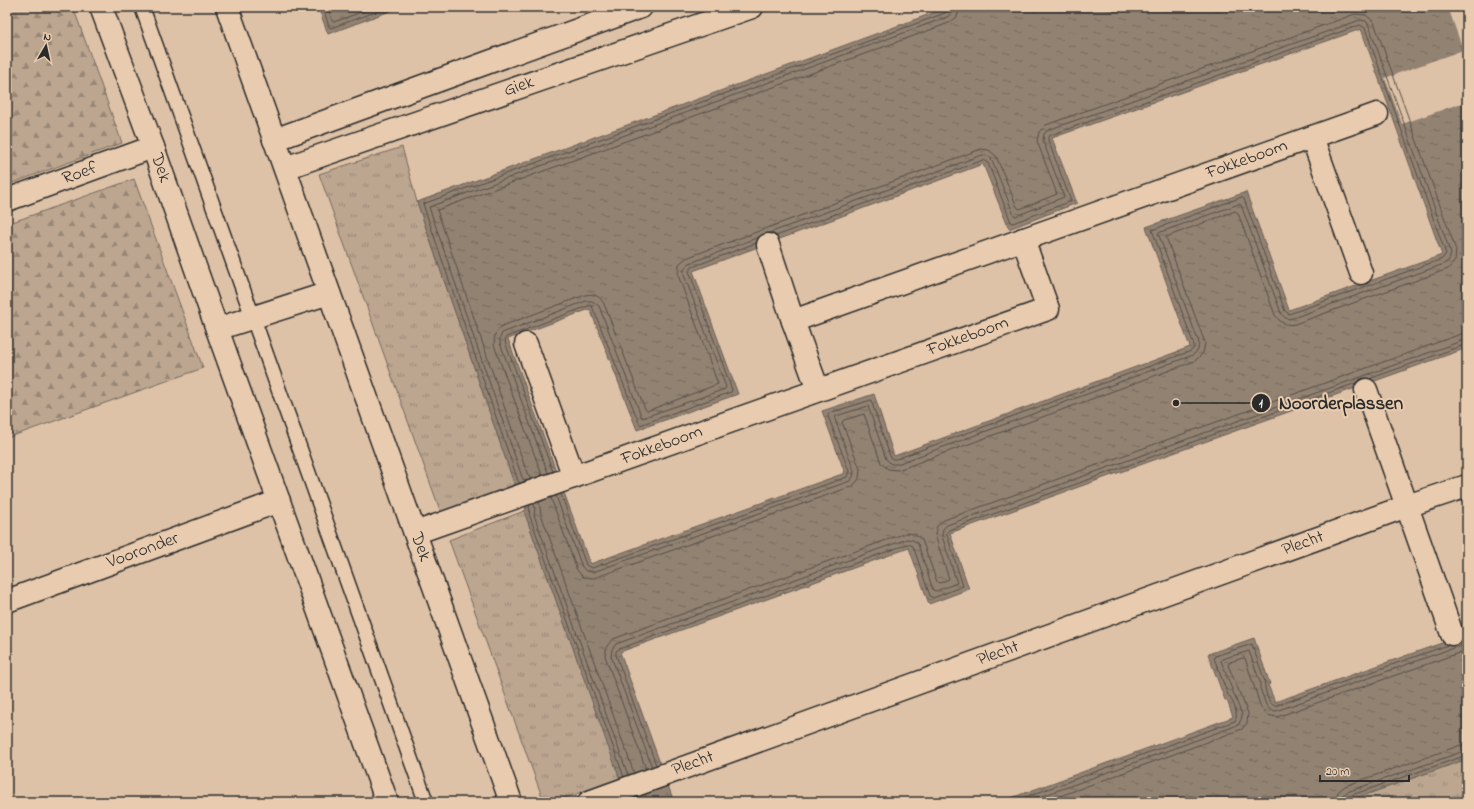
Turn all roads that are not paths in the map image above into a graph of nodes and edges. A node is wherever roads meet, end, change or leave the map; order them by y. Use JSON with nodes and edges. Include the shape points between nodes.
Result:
{"nodes":[{"id":1,"x":102,"y":7,"type":"edge"},
{"id":2,"x":142,"y":7,"type":"edge"},
{"id":3,"x":227,"y":7,"type":"edge"},
{"id":4,"x":641,"y":7,"type":"edge"},
{"id":5,"x":752,"y":7,"type":"edge"},
{"id":6,"x":1377,"y":114,"type":"dead end"},
{"id":7,"x":1312,"y":137,"type":"junction"},
{"id":8,"x":274,"y":140,"type":"junction"},
{"id":9,"x":153,"y":147,"type":"junction"},
{"id":10,"x":285,"y":168,"type":"junction"},
{"id":11,"x":7,"y":200,"type":"edge"},
{"id":12,"x":1023,"y":239,"type":"junction"},
{"id":13,"x":768,"y":245,"type":"dead end"},
{"id":14,"x":1361,"y":273,"type":"dead end"},
{"id":15,"x":329,"y":293,"type":"junction"},
{"id":16,"x":253,"y":317,"type":"junction"},
{"id":17,"x":793,"y":321,"type":"junction"},
{"id":18,"x":216,"y":329,"type":"junction"},
{"id":19,"x":526,"y":344,"type":"dead end"},
{"id":20,"x":818,"y":390,"type":"junction"},
{"id":21,"x":1366,"y":390,"type":"dead end"},
{"id":22,"x":568,"y":479,"type":"junction"},
{"id":23,"x":1467,"y":486,"type":"edge"},
{"id":24,"x":279,"y":501,"type":"junction"},
{"id":25,"x":1407,"y":506,"type":"junction"},
{"id":26,"x":415,"y":533,"type":"junction"},
{"id":27,"x":7,"y":601,"type":"edge"},
{"id":28,"x":1452,"y":634,"type":"dead end"},
{"id":29,"x":387,"y":802,"type":"edge"},
{"id":30,"x":426,"y":802,"type":"edge"},
{"id":31,"x":511,"y":802,"type":"edge"},
{"id":32,"x":589,"y":802,"type":"edge"}],
"edges":[{"from":1,"to":9,"type":"street","name":"Dek"},
{"from":2,"to":16,"type":"lane"},
{"from":3,"to":8,"type":"street","name":"Dek"},
{"from":4,"to":8,"type":"street","name":"Giek"},
{"from":5,"to":10,"type":"street","name":"Giek"},
{"from":6,"to":7,"type":"street","name":"Fokkeboom"},
{"from":7,"to":12,"type":"street","name":"Fokkeboom"},
{"from":7,"to":14,"type":"street","name":"Fokkeboom"},
{"from":8,"to":10,"type":"street","name":"Dek"},
{"from":9,"to":11,"type":"street","name":"Roef"},
{"from":9,"to":18,"type":"street","name":"Dek"},
{"from":10,"to":15,"type":"street","name":"Dek"},
{"from":12,"to":17,"type":"street","name":"Fokkeboom"},
{"from":12,"to":20,"type":"street","name":"Fokkeboom","via":[[1048,308]]},
{"from":13,"to":17,"type":"street"},
{"from":15,"to":16,"type":"street"},
{"from":15,"to":26,"type":"street","name":"Dek"},
{"from":16,"to":18,"type":"street"},
{"from":16,"to":30,"type":"lane"},
{"from":17,"to":20,"type":"street"},
{"from":18,"to":24,"type":"street","name":"Dek"},
{"from":19,"to":22,"type":"street"},
{"from":20,"to":22,"type":"street","name":"Fokkeboom"},
{"from":21,"to":25,"type":"street"},
{"from":22,"to":26,"type":"street","name":"Fokkeboom"},
{"from":23,"to":25,"type":"street","name":"Plecht"},
{"from":24,"to":27,"type":"street","name":"Vooronder"},
{"from":24,"to":29,"type":"street","name":"Dek"},
{"from":25,"to":28,"type":"street"},
{"from":25,"to":32,"type":"street","name":"Plecht"},
{"from":26,"to":31,"type":"street","name":"Dek"}]}
